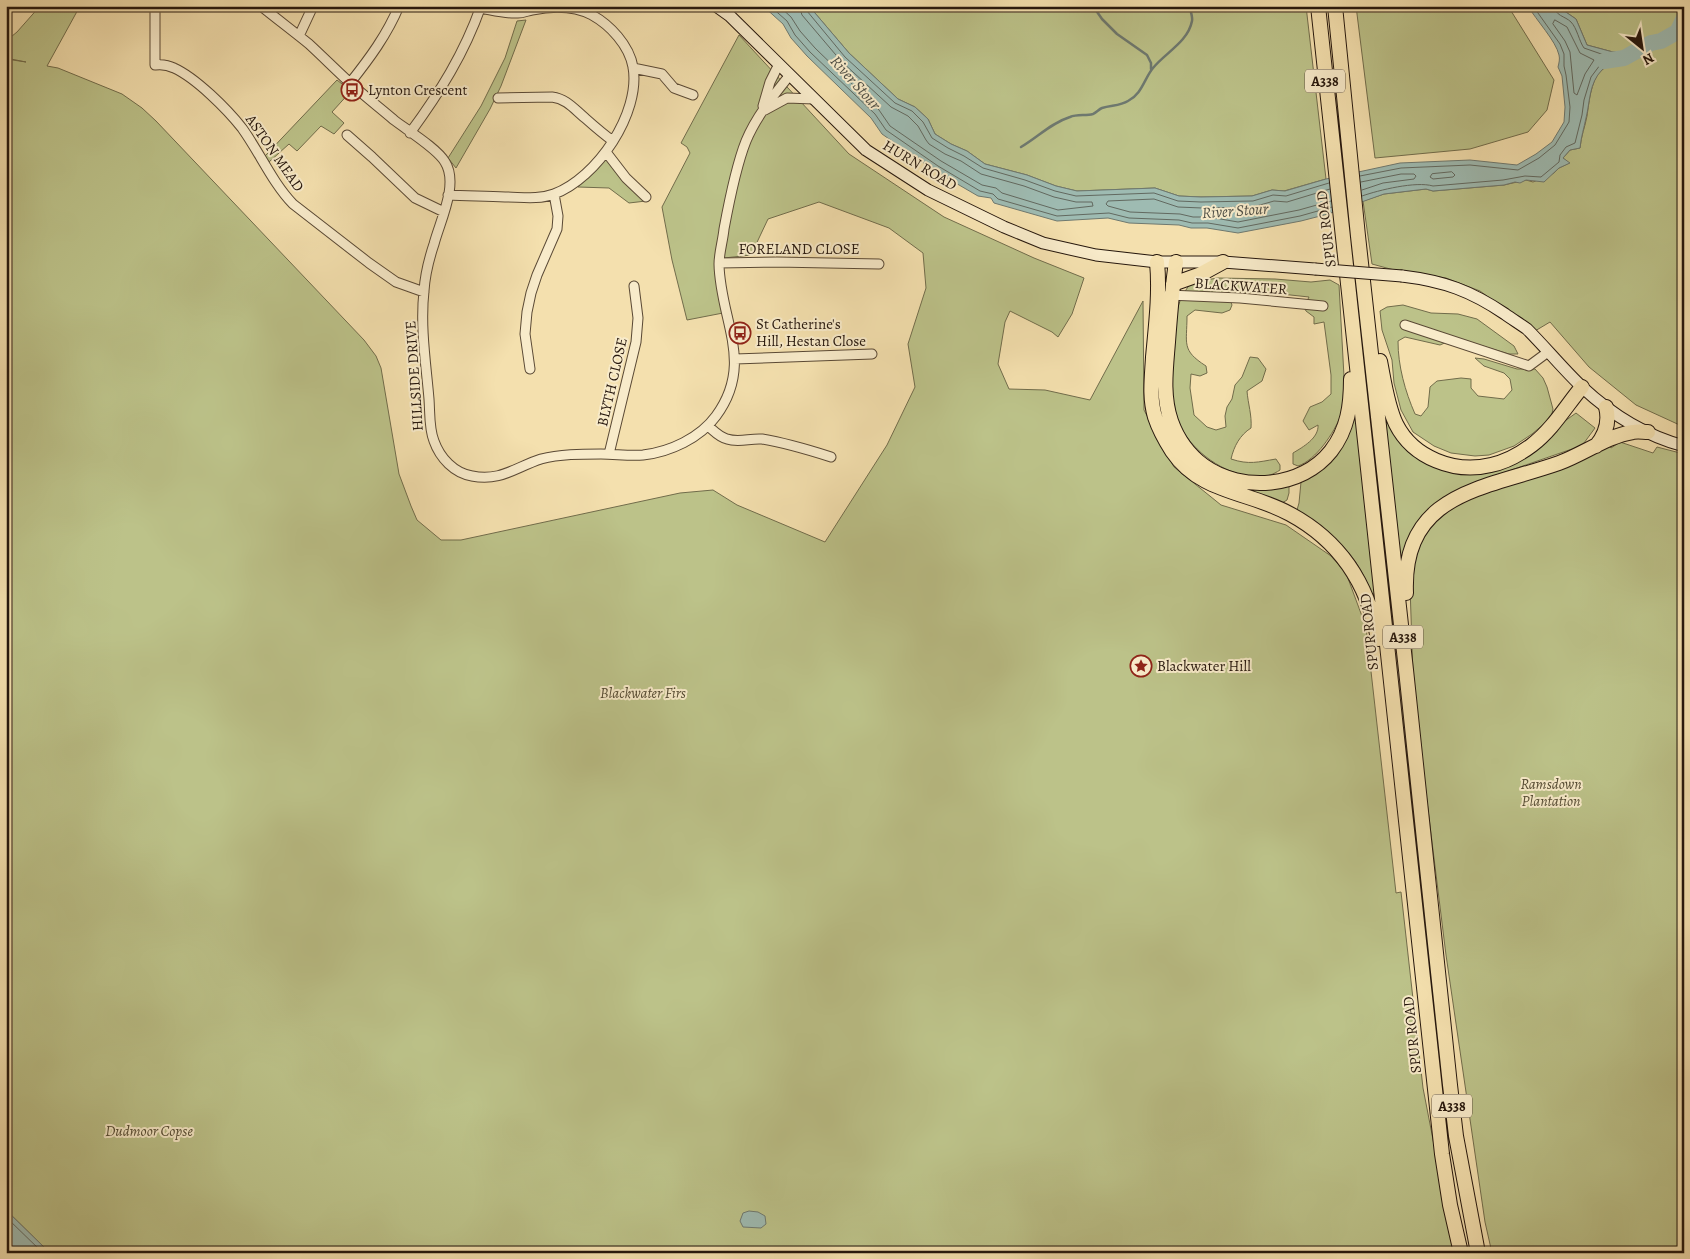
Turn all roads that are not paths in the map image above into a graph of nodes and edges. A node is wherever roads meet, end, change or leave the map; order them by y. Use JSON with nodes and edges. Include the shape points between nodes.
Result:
{"nodes":[{"id":1,"x":155,"y":6,"type":"edge"},
{"id":2,"x":261,"y":6,"type":"edge"},
{"id":3,"x":313,"y":6,"type":"edge"},
{"id":4,"x":399,"y":6,"type":"edge"},
{"id":5,"x":716,"y":6,"type":"edge"},
{"id":6,"x":1318,"y":6,"type":"edge"},
{"id":7,"x":1335,"y":6,"type":"edge"},
{"id":8,"x":480,"y":7,"type":"edge"},
{"id":9,"x":299,"y":36,"type":"junction"},
{"id":10,"x":779,"y":64,"type":"junction"},
{"id":11,"x":633,"y":68,"type":"junction"},
{"id":12,"x":789,"y":76,"type":"junction"},
{"id":13,"x":350,"y":83,"type":"junction"},
{"id":14,"x":693,"y":95,"type":"dead end"},
{"id":15,"x":498,"y":98,"type":"dead end"},
{"id":16,"x":814,"y":98,"type":"junction"},
{"id":17,"x":762,"y":111,"type":"junction"},
{"id":18,"x":410,"y":132,"type":"junction"},
{"id":19,"x":347,"y":135,"type":"dead end"},
{"id":20,"x":613,"y":141,"type":"junction"},
{"id":21,"x":606,"y":152,"type":"junction"},
{"id":22,"x":554,"y":194,"type":"junction"},
{"id":23,"x":448,"y":195,"type":"junction"},
{"id":24,"x":646,"y":197,"type":"dead end"},
{"id":25,"x":444,"y":212,"type":"junction"},
{"id":26,"x":1157,"y":262,"type":"junction"},
{"id":27,"x":1176,"y":262,"type":"junction"},
{"id":28,"x":1223,"y":262,"type":"junction"},
{"id":29,"x":719,"y":263,"type":"junction"},
{"id":30,"x":879,"y":264,"type":"dead end"},
{"id":31,"x":634,"y":286,"type":"dead end"},
{"id":32,"x":1168,"y":291,"type":"junction"},
{"id":33,"x":424,"y":292,"type":"junction"},
{"id":34,"x":1323,"y":306,"type":"dead end"},
{"id":35,"x":1367,"y":316,"type":"junction"},
{"id":36,"x":1405,"y":324,"type":"dead end"},
{"id":37,"x":1354,"y":328,"type":"junction"},
{"id":38,"x":1548,"y":352,"type":"junction"},
{"id":39,"x":872,"y":354,"type":"dead end"},
{"id":40,"x":735,"y":359,"type":"junction"},
{"id":41,"x":530,"y":369,"type":"dead end"},
{"id":42,"x":1582,"y":387,"type":"junction"},
{"id":43,"x":1606,"y":407,"type":"junction"},
{"id":44,"x":708,"y":426,"type":"junction"},
{"id":45,"x":1648,"y":432,"type":"junction"},
{"id":46,"x":1596,"y":446,"type":"junction"},
{"id":47,"x":1684,"y":446,"type":"edge"},
{"id":48,"x":609,"y":454,"type":"junction"},
{"id":49,"x":831,"y":457,"type":"dead end"},
{"id":50,"x":1406,"y":670,"type":"junction"},
{"id":51,"x":1391,"y":683,"type":"junction"},
{"id":52,"x":1461,"y":1253,"type":"edge"},
{"id":53,"x":1478,"y":1253,"type":"edge"}],
"edges":[{"from":1,"to":33,"type":"street","name":"ASTON MEAD","via":[[155,65],[164,64],[184,73],[226,110],[294,204],[396,282]]},
{"from":2,"to":9,"type":"street","name":"HILLSIDE DRIVE"},
{"from":3,"to":9,"type":"street"},
{"from":4,"to":13,"type":"street","via":[[375,51]]},
{"from":5,"to":10,"type":"main road","name":"HURN ROAD"},
{"from":6,"to":37,"type":"highway","name":"SPUR ROAD","number":"A338"},
{"from":7,"to":35,"type":"highway","name":"SPUR ROAD","number":"A338"},
{"from":8,"to":11,"type":"street","via":[[517,13],[552,7],[576,8],[599,19],[613,31],[628,51]]},
{"from":8,"to":18,"type":"street","via":[[460,57]]},
{"from":9,"to":13,"type":"street","name":"HILLSIDE DRIVE"},
{"from":10,"to":12,"type":"main road","name":"HURN ROAD"},
{"from":10,"to":17,"type":"street","name":"HILLSIDE DRIVE"},
{"from":11,"to":14,"type":"street","via":[[662,74],[674,88]]},
{"from":11,"to":20,"type":"street","via":[[630,105]]},
{"from":12,"to":16,"type":"main road","name":"HURN ROAD"},
{"from":12,"to":17,"type":"street","name":"HILLSIDE DRIVE"},
{"from":13,"to":18,"type":"street","name":"HILLSIDE DRIVE"},
{"from":15,"to":20,"type":"street","via":[[558,98],[569,103]]},
{"from":16,"to":17,"type":"street","via":[[787,98]]},
{"from":16,"to":26,"type":"main road","name":"HURN ROAD","via":[[866,150],[928,190],[1004,228],[1043,243],[1096,255]]},
{"from":17,"to":29,"type":"street","name":"HILLSIDE DRIVE","via":[[746,140],[729,203]]},
{"from":18,"to":23,"type":"street","name":"HILLSIDE DRIVE","via":[[446,163],[450,180]]},
{"from":19,"to":25,"type":"street","via":[[415,198]]},
{"from":20,"to":21,"type":"street"},
{"from":21,"to":22,"type":"street","via":[[582,179]]},
{"from":21,"to":24,"type":"street"},
{"from":22,"to":23,"type":"street","via":[[536,198]]},
{"from":22,"to":41,"type":"street","via":[[557,229],[534,284],[527,312],[525,334]]},
{"from":23,"to":25,"type":"street","name":"HILLSIDE DRIVE"},
{"from":25,"to":33,"type":"street","name":"HILLSIDE DRIVE"},
{"from":26,"to":27,"type":"main road","name":"HURN ROAD"},
{"from":26,"to":32,"type":"highway"},
{"from":27,"to":28,"type":"main road","name":"HURN ROAD"},
{"from":27,"to":32,"type":"highway"},
{"from":28,"to":32,"type":"highway"},
{"from":28,"to":38,"type":"main road","name":"HURN ROAD","bridge":true,"via":[[1402,276],[1442,283],[1483,299],[1526,328]]},
{"from":29,"to":30,"type":"street","name":"FORELAND CLOSE"},
{"from":29,"to":40,"type":"street","name":"HILLSIDE DRIVE"},
{"from":31,"to":48,"type":"street","name":"BLYTH CLOSE","via":[[638,318],[636,342]]},
{"from":32,"to":34,"type":"street","name":"BLACKWATER"},
{"from":32,"to":37,"type":"highway","via":[[1165,375],[1170,419],[1193,457],[1211,470],[1240,481],[1260,484],[1282,481],[1315,466],[1332,450],[1344,430],[1350,409]]},
{"from":32,"to":51,"type":"highway","via":[[1151,388],[1155,417],[1166,442],[1183,465],[1205,482],[1289,513],[1337,550],[1355,573],[1370,604]]},
{"from":33,"to":48,"type":"street","name":"HILLSIDE DRIVE","via":[[423,333],[433,440],[449,465],[458,472],[488,477],[509,474],[525,465],[555,456]]},
{"from":35,"to":42,"type":"highway","via":[[1397,425],[1421,452],[1442,463],[1460,467],[1485,466],[1512,457],[1540,438]]},
{"from":35,"to":50,"type":"highway","name":"SPUR ROAD","number":"A338"},
{"from":36,"to":38,"type":"street","via":[[1529,366]]},
{"from":37,"to":51,"type":"highway","name":"SPUR ROAD","number":"A338"},
{"from":38,"to":42,"type":"main road","name":"HURN ROAD"},
{"from":39,"to":40,"type":"street"},
{"from":40,"to":44,"type":"street","name":"HILLSIDE DRIVE","via":[[732,385]]},
{"from":42,"to":43,"type":"main road","name":"HURN ROAD"},
{"from":43,"to":45,"type":"main road","name":"HURN ROAD"},
{"from":43,"to":46,"type":"highway","via":[[1607,425]]},
{"from":44,"to":48,"type":"street","name":"HILLSIDE DRIVE","via":[[693,437],[657,452]]},
{"from":44,"to":49,"type":"street","via":[[728,440],[760,439]]},
{"from":45,"to":46,"type":"highway","via":[[1633,432]]},
{"from":45,"to":47,"type":"main road","name":"HURN ROAD"},
{"from":46,"to":50,"type":"highway","via":[[1561,462],[1460,495],[1430,516],[1412,546],[1406,572]]},
{"from":50,"to":53,"type":"highway","name":"SPUR ROAD","number":"A338","via":[[1456,1136]]},
{"from":51,"to":52,"type":"highway","name":"SPUR ROAD","number":"A338","via":[[1442,1154]]}]}
